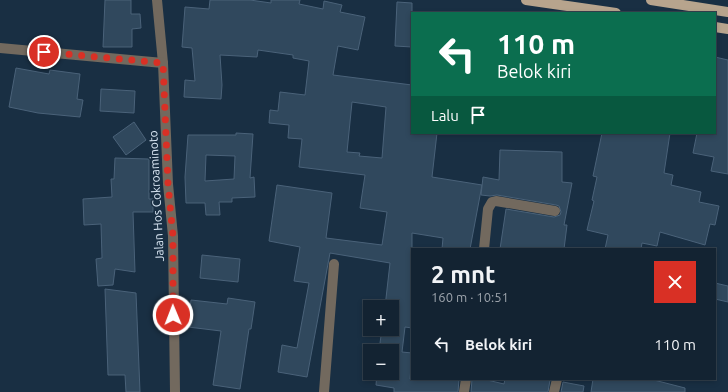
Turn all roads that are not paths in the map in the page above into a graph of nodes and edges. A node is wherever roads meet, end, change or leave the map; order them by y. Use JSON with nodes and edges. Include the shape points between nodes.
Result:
{"nodes":[{"id":1,"x":157,"y":0,"type":"edge"},
{"id":2,"x":526,"y":0,"type":"edge"},
{"id":3,"x":652,"y":0,"type":"edge"},
{"id":4,"x":609,"y":12,"type":"edge"},
{"id":5,"x":728,"y":12,"type":"edge"},
{"id":6,"x":716,"y":27,"type":"edge"},
{"id":7,"x":728,"y":29,"type":"edge"},
{"id":8,"x":0,"y":48,"type":"edge"},
{"id":9,"x":163,"y":63,"type":"junction"},
{"id":10,"x":555,"y":212,"type":"dead end"},
{"id":11,"x":484,"y":248,"type":"edge"},
{"id":12,"x":334,"y":264,"type":"dead end"},
{"id":13,"x":466,"y":380,"type":"edge"},
{"id":14,"x":557,"y":380,"type":"edge"},
{"id":15,"x":175,"y":392,"type":"edge"},
{"id":16,"x":324,"y":392,"type":"edge"},
{"id":17,"x":464,"y":392,"type":"edge"},
{"id":18,"x":554,"y":392,"type":"edge"}],
"edges":[{"from":1,"to":9,"type":"street","name":"Jalan Hos Cokroaminoto"},
{"from":2,"to":4,"type":"main road"},
{"from":3,"to":5,"type":"main road"},
{"from":6,"to":7,"type":"main road"},
{"from":8,"to":9,"type":"street"},
{"from":9,"to":15,"type":"street","name":"Jalan Hos Cokroaminoto","via":[[173,236]]},
{"from":10,"to":11,"type":"street","via":[[492,202],[488,210]]},
{"from":12,"to":16,"type":"street"},
{"from":13,"to":17,"type":"street"},
{"from":14,"to":18,"type":"street"}]}
